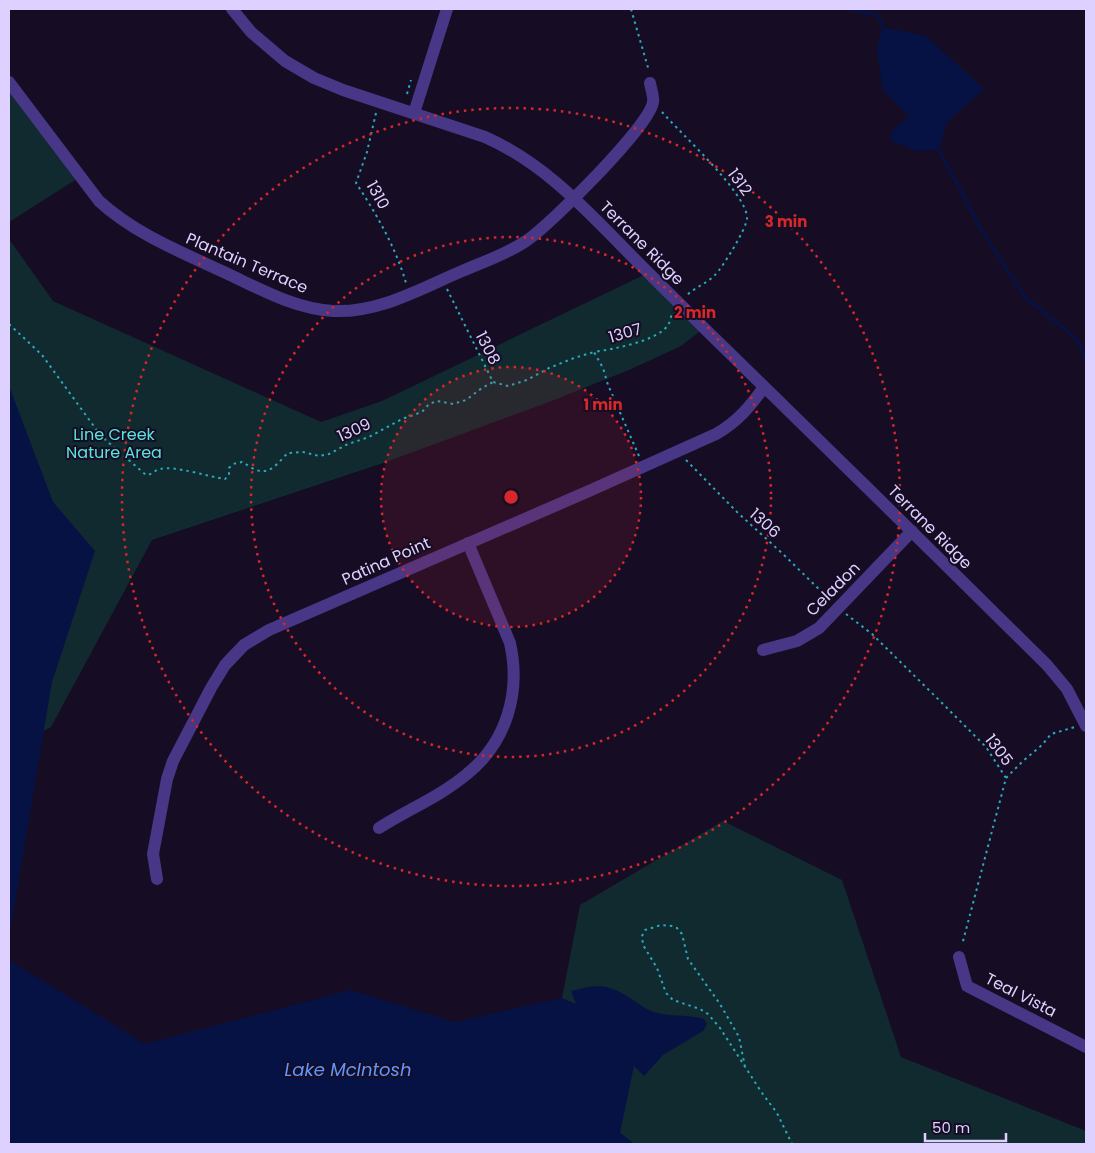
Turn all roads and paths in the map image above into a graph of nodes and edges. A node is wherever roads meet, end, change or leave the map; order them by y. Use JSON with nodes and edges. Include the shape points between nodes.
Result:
{"nodes":[{"id":1,"x":232,"y":9,"type":"edge"},
{"id":2,"x":447,"y":9,"type":"edge"},
{"id":3,"x":630,"y":9,"type":"edge"},
{"id":4,"x":9,"y":82,"type":"edge"},
{"id":5,"x":650,"y":83,"type":"joint"},
{"id":6,"x":379,"y":102,"type":"junction"},
{"id":7,"x":653,"y":103,"type":"junction"},
{"id":8,"x":414,"y":113,"type":"junction"},
{"id":9,"x":574,"y":198,"type":"junction"},
{"id":10,"x":442,"y":280,"type":"junction"},
{"id":11,"x":409,"y":295,"type":"junction"},
{"id":12,"x":678,"y":302,"type":"junction"},
{"id":13,"x":9,"y":324,"type":"edge"},
{"id":14,"x":594,"y":352,"type":"junction"},
{"id":15,"x":493,"y":382,"type":"junction"},
{"id":16,"x":764,"y":387,"type":"junction"},
{"id":17,"x":680,"y":451,"type":"junction"},
{"id":18,"x":643,"y":468,"type":"junction"},
{"id":19,"x":912,"y":532,"type":"junction"},
{"id":20,"x":468,"y":543,"type":"junction"},
{"id":21,"x":839,"y":608,"type":"junction"},
{"id":22,"x":763,"y":650,"type":"dead end"},
{"id":23,"x":1086,"y":725,"type":"edge"},
{"id":24,"x":1006,"y":778,"type":"junction"},
{"id":25,"x":379,"y":828,"type":"dead end"},
{"id":26,"x":157,"y":879,"type":"dead end"},
{"id":27,"x":959,"y":957,"type":"joint"},
{"id":28,"x":1086,"y":1047,"type":"edge"},
{"id":29,"x":745,"y":1067,"type":"junction"},
{"id":30,"x":792,"y":1144,"type":"edge"}],
"edges":[{"from":1,"to":6,"type":"street","name":"Terrane Ridge","via":[[251,32],[285,61],[314,78]]},
{"from":2,"to":8,"type":"street"},
{"from":3,"to":5,"type":"path","via":[[648,66]]},
{"from":4,"to":11,"type":"street","name":"Plantain Terrace","via":[[99,201],[134,229],[269,293],[316,309],[364,310]]},
{"from":5,"to":7,"type":"street"},
{"from":6,"to":8,"type":"street","name":"Terrane Ridge"},
{"from":6,"to":11,"type":"path","name":"1310","via":[[368,152],[356,183],[380,222]]},
{"from":7,"to":9,"type":"street","name":"Plantain Terrace","via":[[638,129]]},
{"from":7,"to":12,"type":"path","name":"1312","via":[[730,186],[743,205],[747,219],[723,266]]},
{"from":8,"to":9,"type":"street","name":"Terrane Ridge","via":[[506,146],[538,167]]},
{"from":9,"to":10,"type":"street","name":"Plantain Terrace","via":[[528,240]]},
{"from":9,"to":12,"type":"street","name":"Terrane Ridge"},
{"from":10,"to":11,"type":"street","name":"Plantain Terrace"},
{"from":10,"to":15,"type":"path","name":"1308"},
{"from":12,"to":14,"type":"path","name":"1307","via":[[662,332],[628,345]]},
{"from":12,"to":16,"type":"street","name":"Terrane Ridge"},
{"from":13,"to":15,"type":"path","name":"1309","via":[[42,354],[101,436],[146,475],[160,469],[177,469],[225,479],[229,468],[242,462],[259,472],[266,471],[288,452],[329,454],[422,412],[429,404],[437,401],[453,404],[466,400]]},
{"from":14,"to":15,"type":"path","name":"1308","via":[[508,386]]},
{"from":14,"to":18,"type":"path","name":"1307"},
{"from":16,"to":17,"type":"street","name":"Patina Point","via":[[751,406],[732,424]]},
{"from":16,"to":19,"type":"street","name":"Terrane Ridge"},
{"from":17,"to":18,"type":"street","name":"Patina Point"},
{"from":17,"to":21,"type":"path","name":"1306","via":[[736,512]]},
{"from":18,"to":20,"type":"street","name":"Patina Point"},
{"from":19,"to":21,"type":"street","name":"Celadon"},
{"from":19,"to":23,"type":"street","name":"Terrane Ridge","via":[[1058,677]]},
{"from":20,"to":25,"type":"street","via":[[510,643],[513,698],[501,734],[466,776]]},
{"from":20,"to":26,"type":"street","name":"Patina Point","via":[[269,630],[244,645],[224,665],[173,761],[167,779],[154,854]]},
{"from":21,"to":22,"type":"street","name":"Celadon","via":[[819,628],[797,641]]},
{"from":21,"to":24,"type":"path","name":"1305","via":[[872,634],[986,747]]},
{"from":23,"to":24,"type":"path","via":[[1051,734]]},
{"from":24,"to":27,"type":"path","name":"1305"},
{"from":27,"to":28,"type":"street","name":"Teal Vista","via":[[967,986]]},
{"from":29,"to":29,"type":"path","via":[[708,1014],[673,1000],[666,993],[657,968],[643,945],[645,930],[672,926],[682,934],[688,959],[739,1037]]},
{"from":29,"to":30,"type":"path","via":[[777,1113]]}]}
